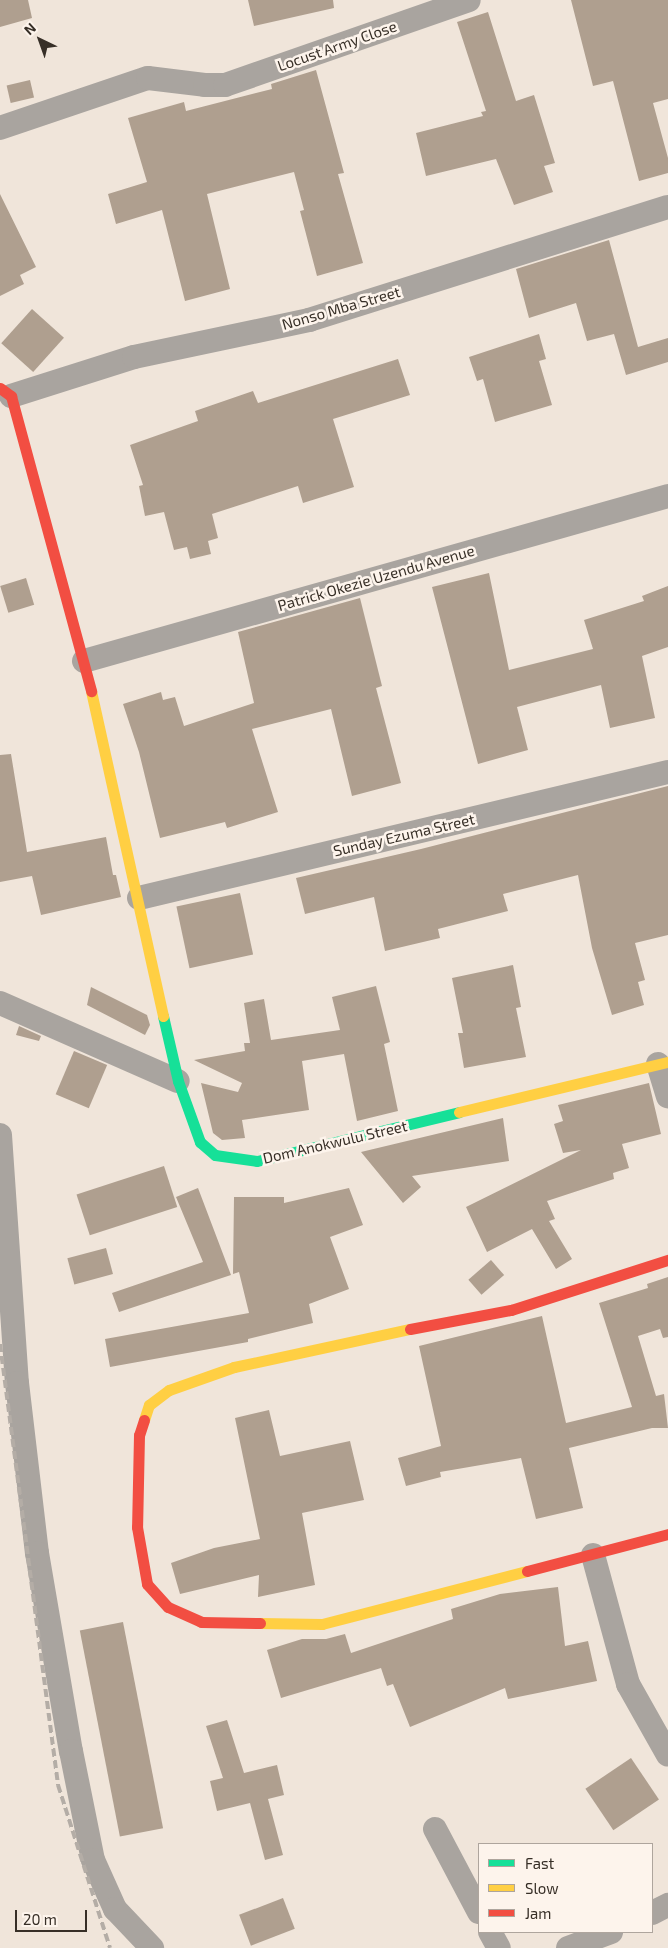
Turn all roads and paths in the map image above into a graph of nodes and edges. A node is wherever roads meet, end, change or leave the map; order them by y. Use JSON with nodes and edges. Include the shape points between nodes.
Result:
{"nodes":[{"id":1,"x":469,"y":0,"type":"edge"},
{"id":2,"x":0,"y":128,"type":"edge"},
{"id":3,"x":668,"y":206,"type":"edge"},
{"id":4,"x":6,"y":392,"type":"edge"},
{"id":5,"x":668,"y":496,"type":"edge"},
{"id":6,"x":84,"y":660,"type":"junction"},
{"id":7,"x":668,"y":772,"type":"edge"},
{"id":8,"x":139,"y":898,"type":"junction"},
{"id":9,"x":0,"y":1003,"type":"edge"},
{"id":10,"x":663,"y":1063,"type":"edge"},
{"id":11,"x":178,"y":1081,"type":"junction"},
{"id":12,"x":668,"y":1097,"type":"edge"},
{"id":13,"x":0,"y":1135,"type":"edge"},
{"id":14,"x":668,"y":1260,"type":"edge"},
{"id":15,"x":668,"y":1534,"type":"edge"},
{"id":16,"x":593,"y":1555,"type":"junction"},
{"id":17,"x":668,"y":1755,"type":"edge"},
{"id":18,"x":435,"y":1829,"type":"dead end"},
{"id":19,"x":668,"y":1905,"type":"edge"},
{"id":20,"x":478,"y":1910,"type":"edge"},
{"id":21,"x":653,"y":1912,"type":"edge"},
{"id":22,"x":491,"y":1933,"type":"edge"},
{"id":23,"x":607,"y":1933,"type":"edge"},
{"id":24,"x":152,"y":1948,"type":"edge"},
{"id":25,"x":499,"y":1948,"type":"edge"},
{"id":26,"x":568,"y":1948,"type":"edge"}],
"edges":[{"from":1,"to":2,"type":"street","name":"Locust Army Close","via":[[225,85],[148,78]]},
{"from":3,"to":4,"type":"street","name":"Nonso Mba Street","via":[[309,320],[134,357]]},
{"from":4,"to":6,"type":"street","name":"Dom Anokwulu Street"},
{"from":5,"to":6,"type":"street","name":"Patrick Okezie Uzendu Avenue"},
{"from":6,"to":8,"type":"street","name":"Dom Anokwulu Street"},
{"from":7,"to":8,"type":"street","name":"Sunday Ezuma Street"},
{"from":8,"to":11,"type":"street","name":"Dom Anokwulu Street"},
{"from":9,"to":11,"type":"street"},
{"from":10,"to":11,"type":"street","name":"Dom Anokwulu Street","via":[[257,1161],[215,1155],[200,1142]]},
{"from":10,"to":12,"type":"street"},
{"from":13,"to":24,"type":"street","via":[[17,1383],[37,1553],[71,1751],[93,1860],[115,1909]]},
{"from":14,"to":16,"type":"street","via":[[511,1310],[356,1339],[234,1367],[169,1390],[149,1405],[139,1435],[136,1527],[147,1584],[168,1608],[201,1622],[322,1624]]},
{"from":15,"to":16,"type":"street"},
{"from":16,"to":17,"type":"street","via":[[628,1684]]},
{"from":18,"to":20,"type":"street"},
{"from":19,"to":21,"type":"street"},
{"from":22,"to":25,"type":"street"},
{"from":23,"to":26,"type":"street"}]}
